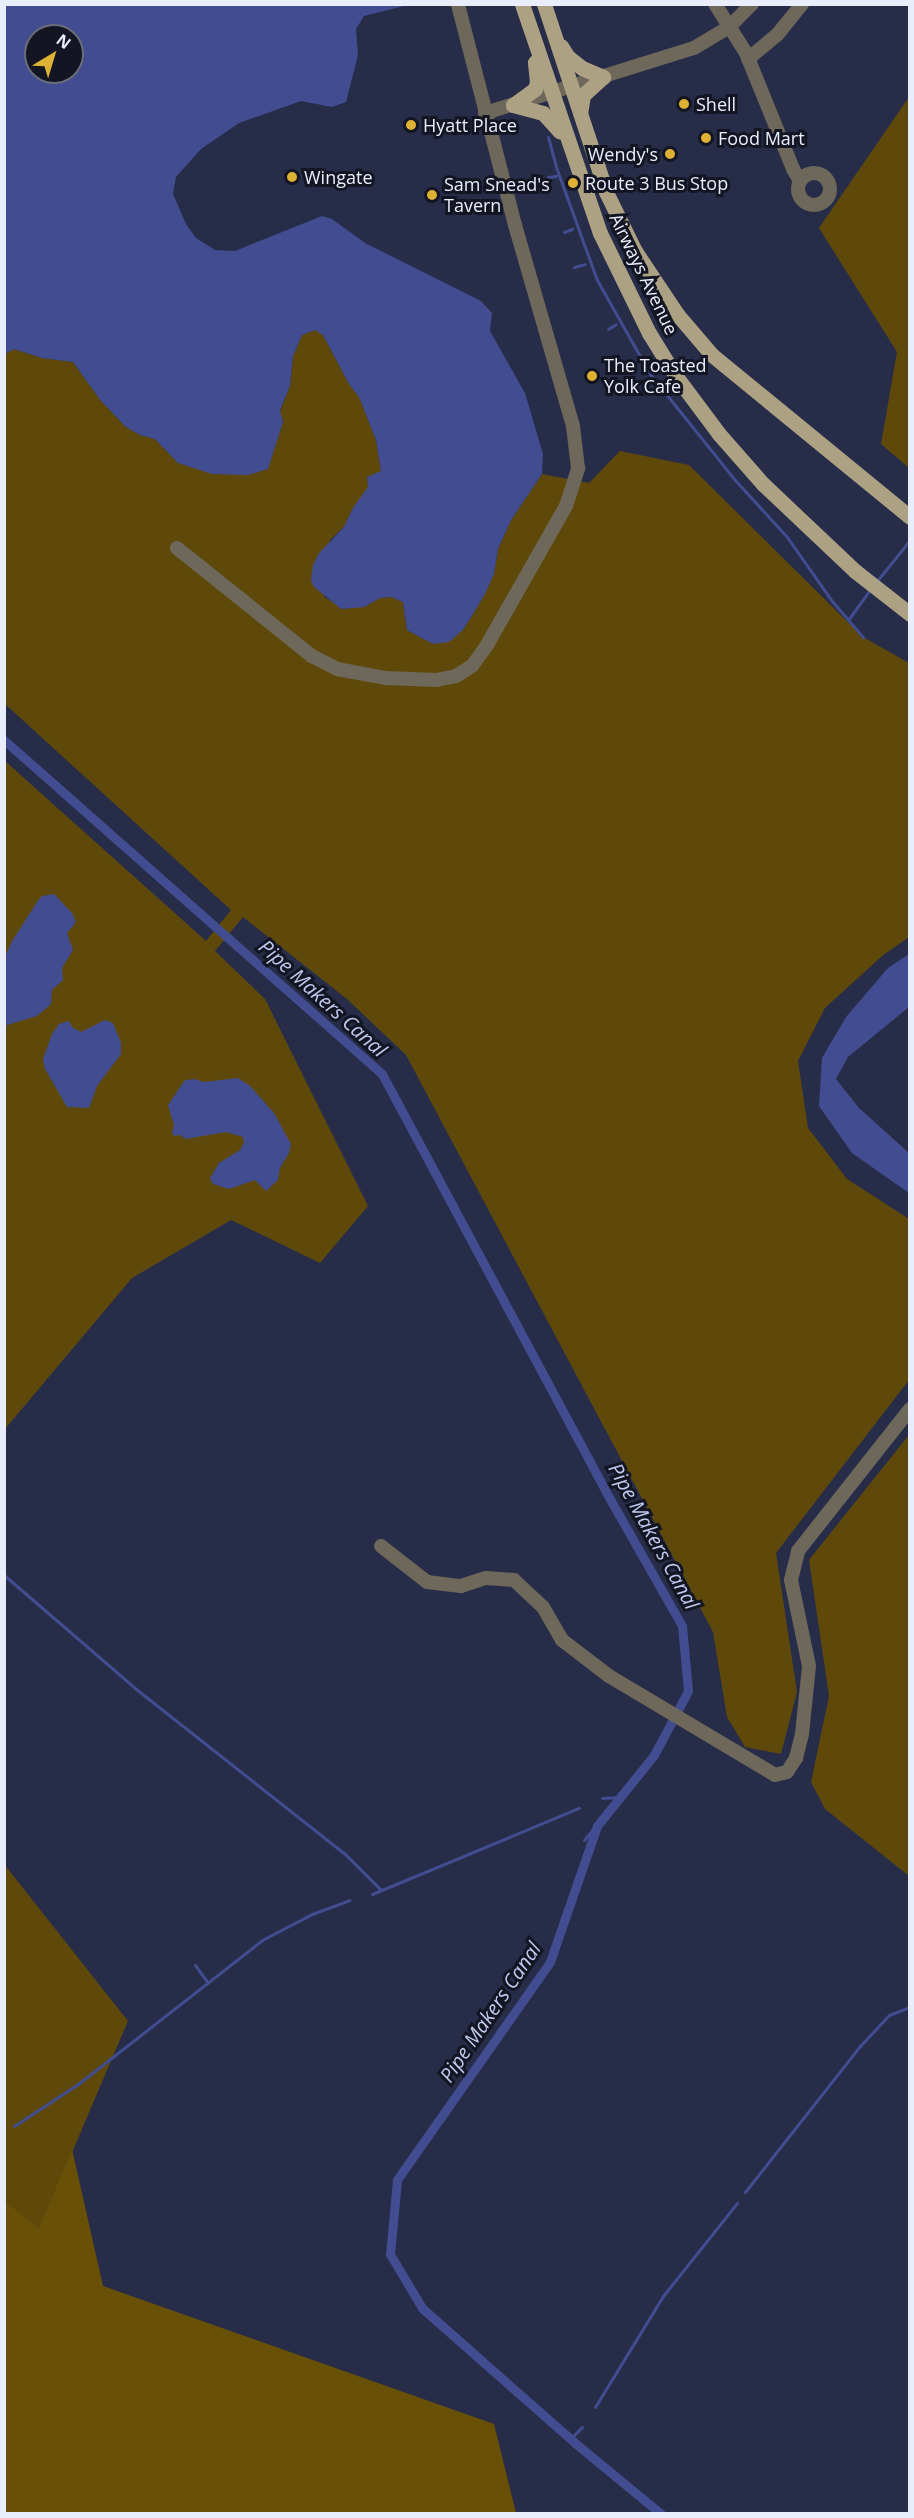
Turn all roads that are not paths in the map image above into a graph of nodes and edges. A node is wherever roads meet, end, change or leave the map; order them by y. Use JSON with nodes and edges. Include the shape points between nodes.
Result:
{"nodes":[{"id":1,"x":458,"y":4,"type":"edge"},
{"id":2,"x":522,"y":4,"type":"edge"},
{"id":3,"x":544,"y":4,"type":"edge"},
{"id":4,"x":715,"y":4,"type":"edge"},
{"id":5,"x":752,"y":4,"type":"edge"},
{"id":6,"x":802,"y":4,"type":"edge"},
{"id":7,"x":729,"y":27,"type":"junction"},
{"id":8,"x":531,"y":30,"type":"junction"},
{"id":9,"x":555,"y":37,"type":"junction"},
{"id":10,"x":748,"y":59,"type":"junction"},
{"id":11,"x":603,"y":77,"type":"junction"},
{"id":12,"x":570,"y":88,"type":"junction"},
{"id":13,"x":552,"y":94,"type":"junction"},
{"id":14,"x":513,"y":105,"type":"junction"},
{"id":15,"x":485,"y":113,"type":"junction"},
{"id":16,"x":580,"y":116,"type":"junction"},
{"id":17,"x":567,"y":141,"type":"junction"},
{"id":18,"x":800,"y":181,"type":"dead end"},
{"id":19,"x":909,"y":517,"type":"edge"},
{"id":20,"x":177,"y":548,"type":"dead end"},
{"id":21,"x":909,"y":614,"type":"edge"},
{"id":22,"x":909,"y":1409,"type":"edge"},
{"id":23,"x":381,"y":1546,"type":"dead end"}],
"edges":[{"from":1,"to":15,"type":"street"},
{"from":2,"to":8,"type":"main road","name":"Airways Avenue"},
{"from":3,"to":9,"type":"main road","name":"Airways Avenue"},
{"from":4,"to":7,"type":"street"},
{"from":5,"to":7,"type":"street"},
{"from":6,"to":10,"type":"street","via":[[777,35]]},
{"from":7,"to":10,"type":"street"},
{"from":7,"to":11,"type":"street","via":[[694,48]]},
{"from":8,"to":13,"type":"main road","name":"Airways Avenue"},
{"from":8,"to":14,"type":"main road","via":[[536,86]]},
{"from":9,"to":11,"type":"main road","via":[[568,57]]},
{"from":9,"to":12,"type":"main road","name":"Airways Avenue"},
{"from":10,"to":18,"type":"street"},
{"from":11,"to":12,"type":"street"},
{"from":11,"to":16,"type":"main road","via":[[583,95]]},
{"from":12,"to":13,"type":"street"},
{"from":12,"to":16,"type":"main road","name":"Airways Avenue"},
{"from":13,"to":14,"type":"street"},
{"from":13,"to":17,"type":"main road","name":"Airways Avenue"},
{"from":14,"to":15,"type":"street"},
{"from":14,"to":17,"type":"main road","via":[[543,113]]},
{"from":15,"to":20,"type":"street","via":[[573,426],[578,468],[566,506],[487,645],[472,666],[456,676],[436,680],[386,678],[337,669],[312,656]]},
{"from":16,"to":19,"type":"main road","name":"Airways Avenue","via":[[621,225],[677,314],[712,355]]},
{"from":17,"to":21,"type":"main road","name":"Airways Avenue","via":[[615,267],[680,382],[763,484],[873,586]]},
{"from":22,"to":23,"type":"street","via":[[798,1551],[791,1580],[808,1666],[802,1734],[796,1758],[787,1772],[775,1775],[609,1677],[562,1640],[543,1607],[514,1580],[486,1578],[460,1586],[427,1582]]}]}
